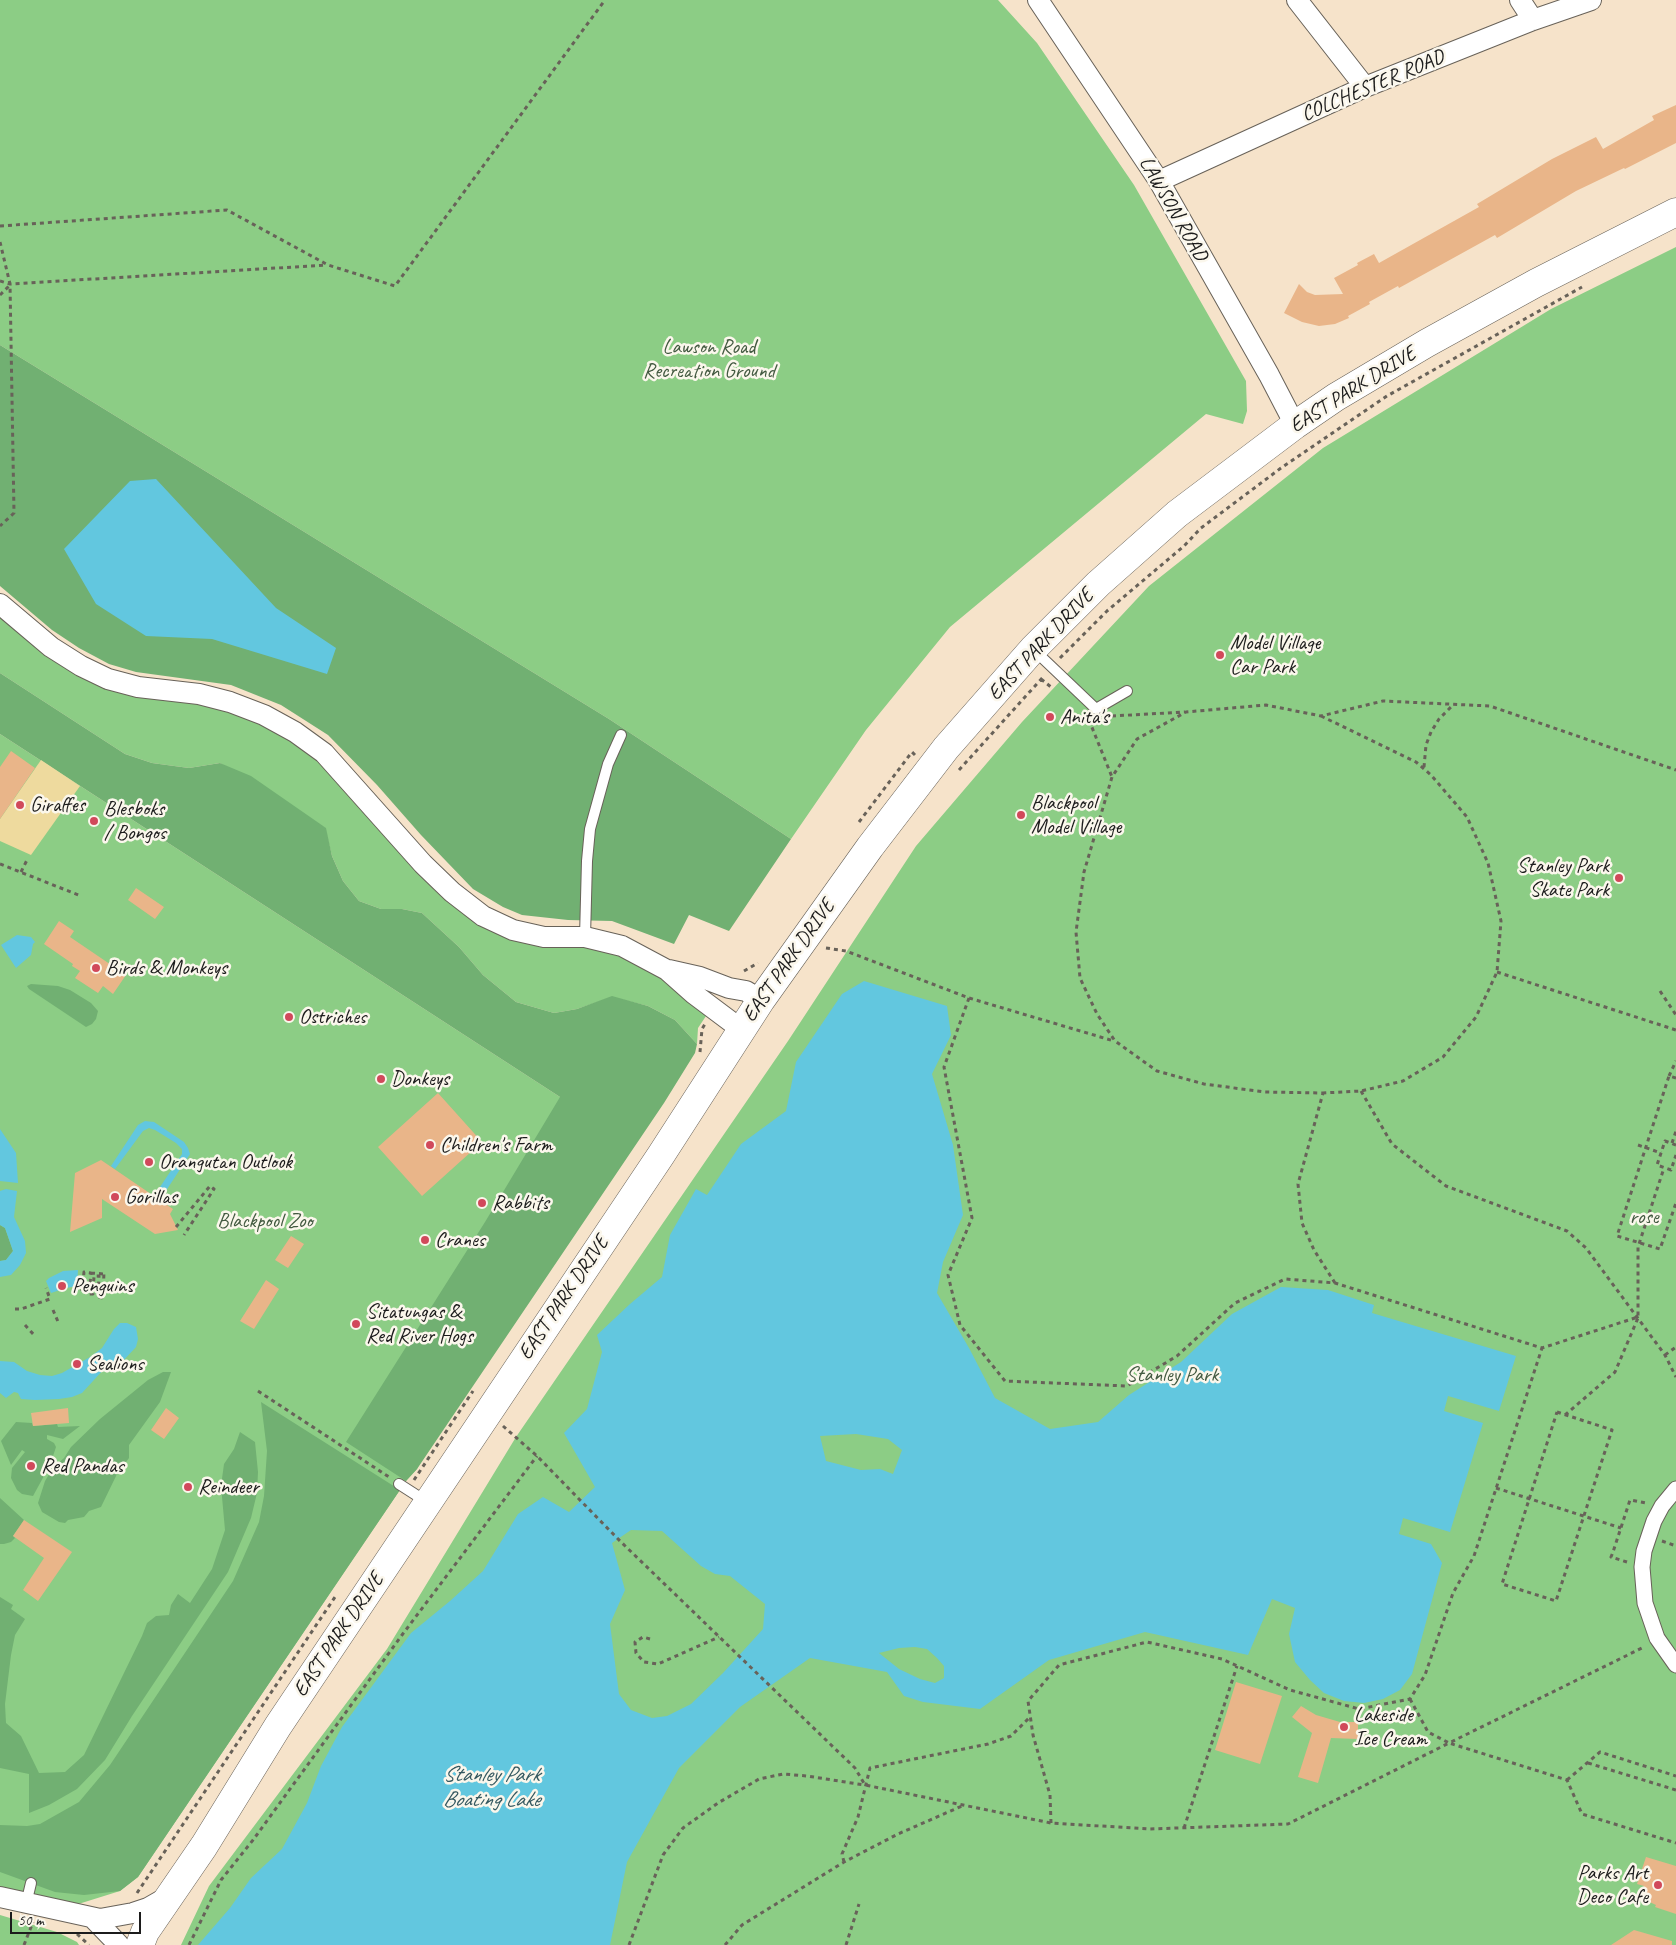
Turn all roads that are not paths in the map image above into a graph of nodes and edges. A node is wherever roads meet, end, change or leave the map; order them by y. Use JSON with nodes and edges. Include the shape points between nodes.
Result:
{"nodes":[{"id":1,"x":1038,"y":0,"type":"edge"},
{"id":2,"x":1297,"y":0,"type":"edge"},
{"id":3,"x":1520,"y":0,"type":"edge"},
{"id":4,"x":1591,"y":0,"type":"edge"},
{"id":5,"x":1533,"y":20,"type":"junction"},
{"id":6,"x":1366,"y":87,"type":"junction"},
{"id":7,"x":1159,"y":181,"type":"junction"},
{"id":8,"x":1676,"y":212,"type":"edge"},
{"id":9,"x":1295,"y":424,"type":"junction"},
{"id":10,"x":0,"y":604,"type":"edge"},
{"id":11,"x":1033,"y":649,"type":"junction"},
{"id":12,"x":1127,"y":691,"type":"dead end"},
{"id":13,"x":621,"y":735,"type":"dead end"},
{"id":14,"x":586,"y":937,"type":"junction"},
{"id":15,"x":667,"y":970,"type":"junction"},
{"id":16,"x":761,"y":1000,"type":"junction"},
{"id":17,"x":742,"y":1030,"type":"junction"},
{"id":18,"x":399,"y":1484,"type":"road end"},
{"id":19,"x":1676,"y":1489,"type":"edge"},
{"id":20,"x":420,"y":1492,"type":"junction"},
{"id":21,"x":1676,"y":1665,"type":"edge"},
{"id":22,"x":31,"y":1883,"type":"dead end"},
{"id":23,"x":170,"y":1896,"type":"junction"},
{"id":24,"x":0,"y":1897,"type":"edge"},
{"id":25,"x":30,"y":1911,"type":"junction"},
{"id":26,"x":94,"y":1918,"type":"junction"},
{"id":27,"x":119,"y":1945,"type":"edge"},
{"id":28,"x":140,"y":1945,"type":"edge"}],
"edges":[{"from":1,"to":7,"type":"street","name":"LAWSON ROAD"},
{"from":2,"to":6,"type":"street"},
{"from":3,"to":5,"type":"street"},
{"from":4,"to":5,"type":"street","name":"COLCHESTER ROAD"},
{"from":5,"to":6,"type":"street","name":"COLCHESTER ROAD"},
{"from":6,"to":7,"type":"street","name":"COLCHESTER ROAD"},
{"from":7,"to":9,"type":"street","name":"LAWSON ROAD"},
{"from":8,"to":9,"type":"main road","name":"EAST PARK DRIVE","via":[[1427,343]]},
{"from":9,"to":11,"type":"main road","name":"EAST PARK DRIVE","via":[[1177,514],[1098,584]]},
{"from":10,"to":14,"type":"street","via":[[51,647],[108,679],[230,702],[295,732],[324,753],[423,864],[484,916],[512,930],[544,937]]},
{"from":11,"to":12,"type":"lane","via":[[1096,709]]},
{"from":11,"to":16,"type":"main road","name":"EAST PARK DRIVE","via":[[930,768]]},
{"from":13,"to":14,"type":"lane","via":[[608,764],[590,829]]},
{"from":14,"to":15,"type":"street","via":[[622,946]]},
{"from":15,"to":16,"type":"street","via":[[746,991]]},
{"from":15,"to":17,"type":"street"},
{"from":16,"to":17,"type":"main road","name":"EAST PARK DRIVE"},
{"from":17,"to":20,"type":"main road","name":"EAST PARK DRIVE","via":[[494,1419]]},
{"from":18,"to":20,"type":"lane"},
{"from":19,"to":21,"type":"street","via":[[1654,1521],[1642,1567],[1645,1603],[1657,1638]]},
{"from":20,"to":23,"type":"main road","name":"EAST PARK DRIVE","via":[[204,1846]]},
{"from":22,"to":25,"type":"lane"},
{"from":23,"to":26,"type":"street","via":[[133,1913]]},
{"from":23,"to":28,"type":"main road","name":"EAST PARK DRIVE","via":[[145,1932]]},
{"from":24,"to":25,"type":"street"},
{"from":25,"to":26,"type":"street"},
{"from":26,"to":27,"type":"street"}]}
